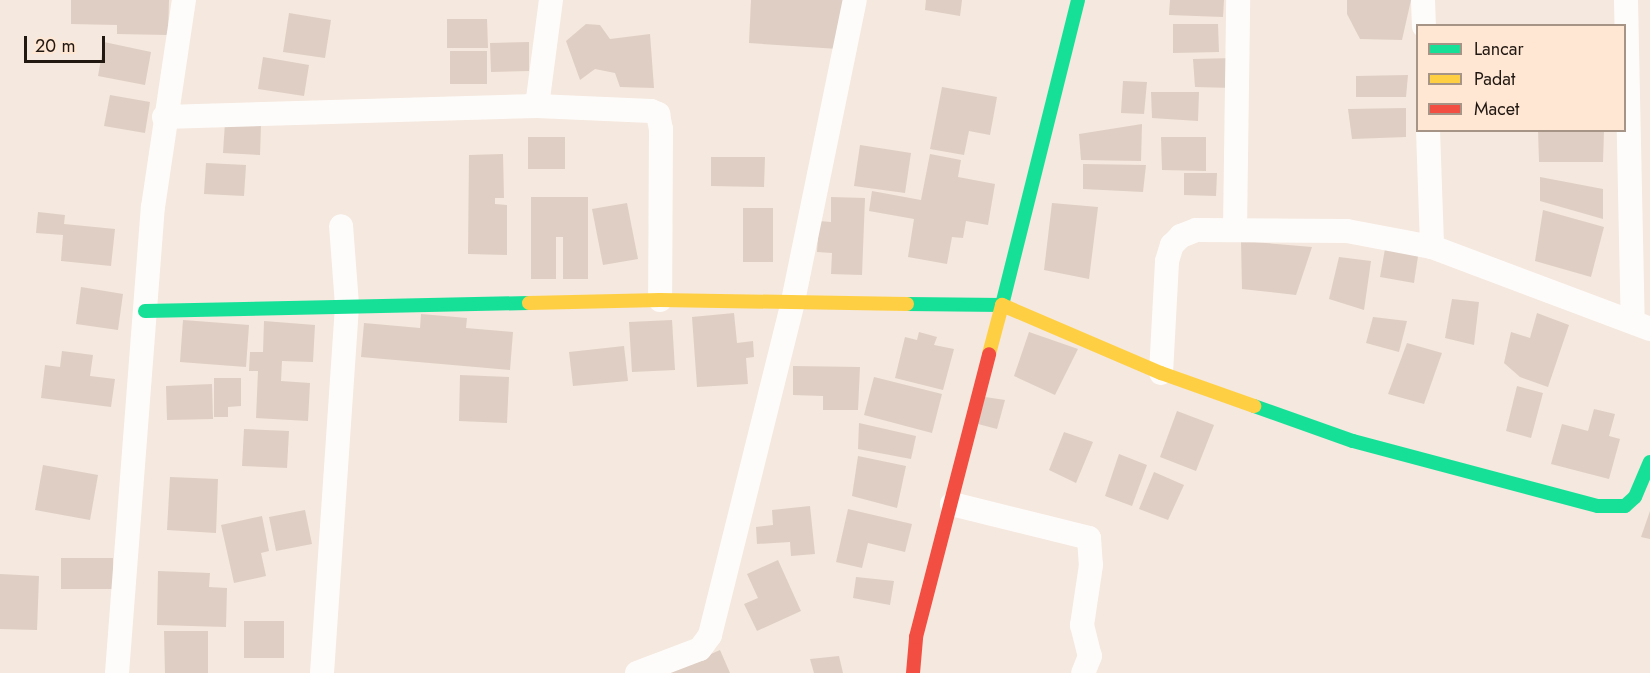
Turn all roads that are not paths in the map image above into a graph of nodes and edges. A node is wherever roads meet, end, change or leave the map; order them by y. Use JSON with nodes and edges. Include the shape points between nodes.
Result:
{"nodes":[{"id":1,"x":184,"y":0,"type":"edge"},
{"id":2,"x":552,"y":0,"type":"edge"},
{"id":3,"x":855,"y":0,"type":"edge"},
{"id":4,"x":1078,"y":0,"type":"edge"},
{"id":5,"x":1238,"y":0,"type":"edge"},
{"id":6,"x":1424,"y":0,"type":"edge"},
{"id":7,"x":1626,"y":0,"type":"edge"},
{"id":8,"x":1424,"y":24,"type":"edge"},
{"id":9,"x":537,"y":106,"type":"junction"},
{"id":10,"x":164,"y":117,"type":"junction"},
{"id":11,"x":1428,"y":132,"type":"edge"},
{"id":12,"x":341,"y":226,"type":"dead end"},
{"id":13,"x":1235,"y":229,"type":"junction"},
{"id":14,"x":1432,"y":247,"type":"junction"},
{"id":15,"x":660,"y":300,"type":"junction"},
{"id":16,"x":794,"y":301,"type":"junction"},
{"id":17,"x":1002,"y":305,"type":"junction"},
{"id":18,"x":347,"y":306,"type":"junction"},
{"id":19,"x":145,"y":311,"type":"junction"},
{"id":20,"x":1641,"y":326,"type":"edge"},
{"id":21,"x":1161,"y":373,"type":"junction"},
{"id":22,"x":1650,"y":462,"type":"edge"},
{"id":23,"x":952,"y":504,"type":"junction"},
{"id":24,"x":117,"y":673,"type":"edge"},
{"id":25,"x":322,"y":673,"type":"edge"},
{"id":26,"x":637,"y":673,"type":"edge"},
{"id":27,"x":913,"y":673,"type":"edge"},
{"id":28,"x":1083,"y":673,"type":"edge"}],
"edges":[{"from":1,"to":10,"type":"street"},
{"from":2,"to":9,"type":"street"},
{"from":3,"to":16,"type":"street"},
{"from":4,"to":17,"type":"street"},
{"from":5,"to":13,"type":"street"},
{"from":6,"to":8,"type":"street"},
{"from":7,"to":20,"type":"street"},
{"from":9,"to":10,"type":"street"},
{"from":9,"to":15,"type":"street","via":[[658,114]]},
{"from":10,"to":19,"type":"street"},
{"from":11,"to":14,"type":"street"},
{"from":12,"to":18,"type":"street"},
{"from":13,"to":14,"type":"street","via":[[1347,231]]},
{"from":13,"to":21,"type":"street","via":[[1196,230],[1172,245],[1167,261]]},
{"from":14,"to":20,"type":"street"},
{"from":15,"to":16,"type":"street"},
{"from":15,"to":18,"type":"street"},
{"from":16,"to":17,"type":"street"},
{"from":16,"to":26,"type":"street","via":[[710,635],[700,649]]},
{"from":17,"to":21,"type":"street"},
{"from":17,"to":23,"type":"street"},
{"from":18,"to":19,"type":"street"},
{"from":18,"to":25,"type":"street"},
{"from":19,"to":24,"type":"street"},
{"from":21,"to":22,"type":"street","via":[[1353,441],[1598,506],[1624,506],[1635,497]]},
{"from":23,"to":27,"type":"street","via":[[916,637]]},
{"from":23,"to":28,"type":"street","via":[[1089,538],[1091,565],[1082,625],[1090,656]]}]}
